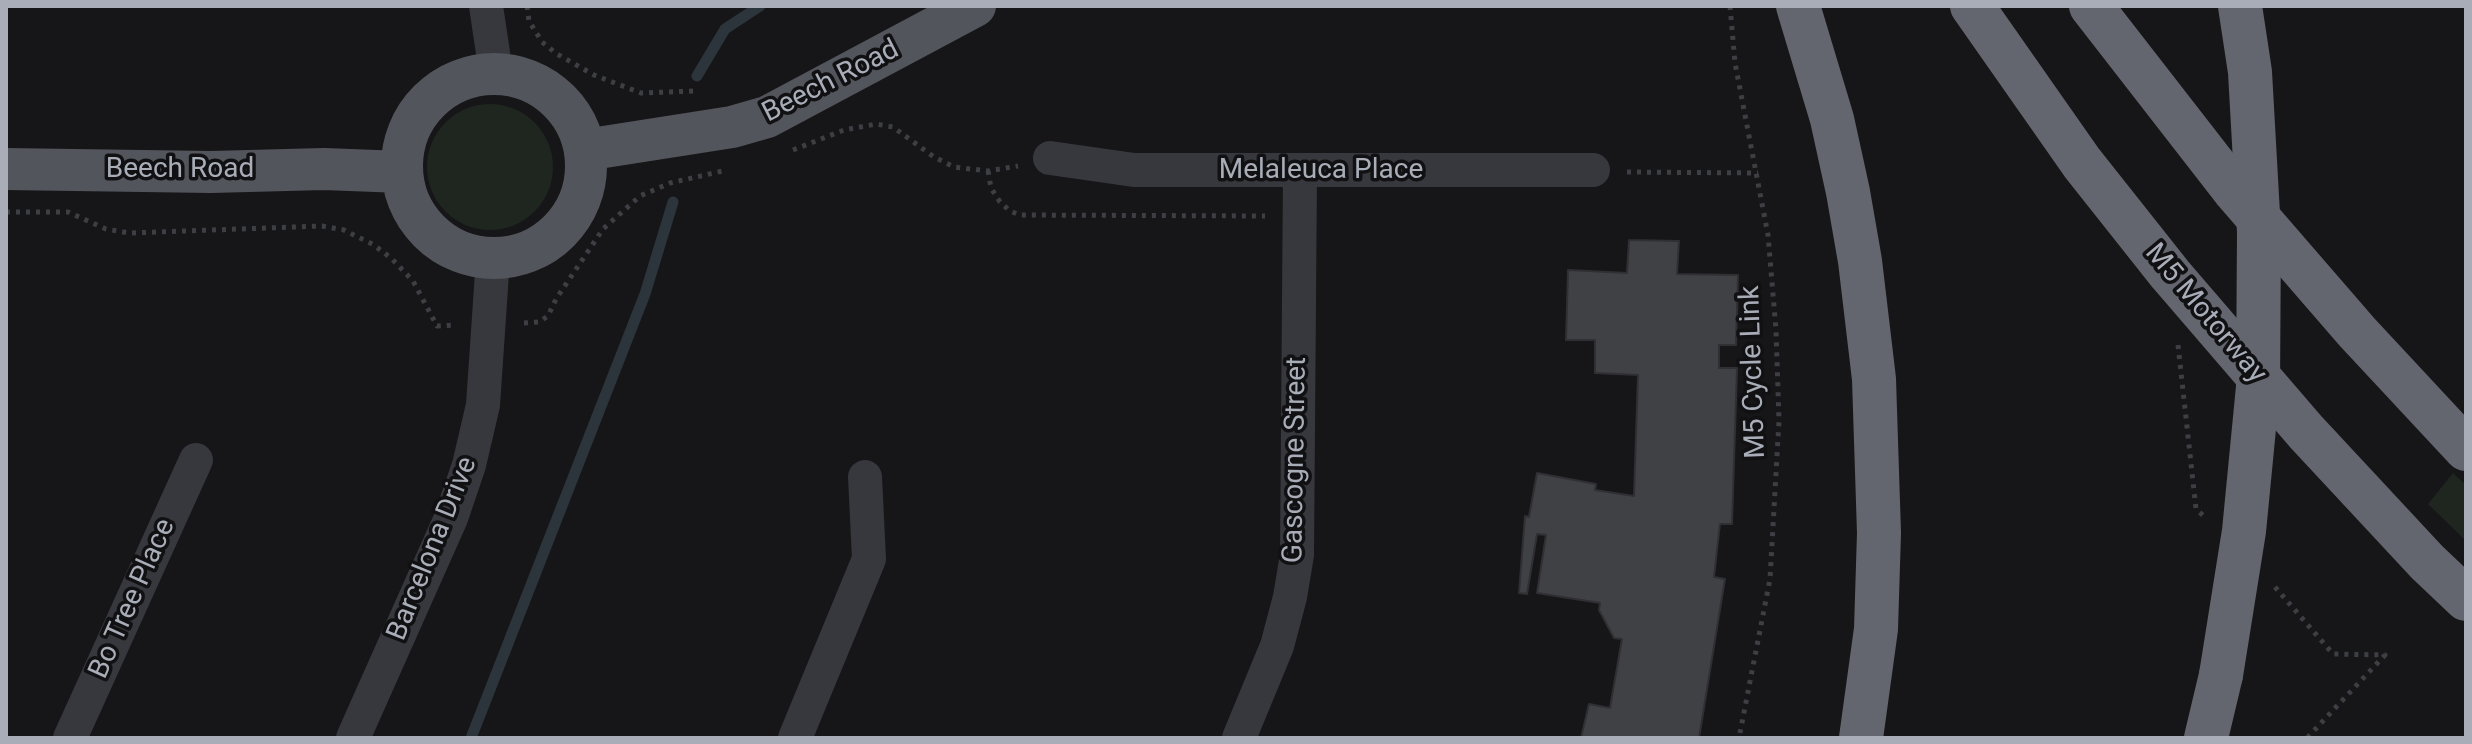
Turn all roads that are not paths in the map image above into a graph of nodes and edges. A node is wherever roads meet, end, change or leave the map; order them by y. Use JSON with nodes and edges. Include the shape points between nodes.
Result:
{"nodes":[{"id":1,"x":486,"y":6,"type":"edge"},
{"id":2,"x":975,"y":6,"type":"edge"},
{"id":3,"x":1798,"y":6,"type":"edge"},
{"id":4,"x":1972,"y":6,"type":"edge"},
{"id":5,"x":2091,"y":6,"type":"edge"},
{"id":6,"x":2240,"y":6,"type":"edge"},
{"id":7,"x":496,"y":73,"type":"junction"},
{"id":8,"x":585,"y":150,"type":"junction"},
{"id":9,"x":1050,"y":158,"type":"dead end"},
{"id":10,"x":6,"y":169,"type":"edge"},
{"id":11,"x":1593,"y":170,"type":"road end"},
{"id":12,"x":402,"y":172,"type":"junction"},
{"id":13,"x":1300,"y":172,"type":"junction"},
{"id":14,"x":493,"y":258,"type":"junction"},
{"id":15,"x":2466,"y":449,"type":"edge"},
{"id":16,"x":196,"y":460,"type":"dead end"},
{"id":17,"x":865,"y":477,"type":"dead end"},
{"id":18,"x":2466,"y":599,"type":"edge"},
{"id":19,"x":70,"y":738,"type":"edge"},
{"id":20,"x":353,"y":738,"type":"edge"},
{"id":21,"x":795,"y":738,"type":"edge"},
{"id":22,"x":1239,"y":738,"type":"edge"},
{"id":23,"x":1861,"y":738,"type":"edge"},
{"id":24,"x":2206,"y":738,"type":"edge"}],
"edges":[{"from":1,"to":7,"type":"street"},
{"from":2,"to":8,"type":"main road","name":"Beech Road","via":[[767,117]]},
{"from":3,"to":23,"type":"highway","via":[[1848,192],[1874,379],[1876,629]]},
{"from":4,"to":18,"type":"highway","name":"M5 Motorway","via":[[2082,163],[2170,274],[2306,432]]},
{"from":5,"to":15,"type":"highway","via":[[2234,190]]},
{"from":6,"to":24,"type":"highway","bridge":true,"via":[[2250,72],[2259,232],[2258,387],[2244,531]]},
{"from":7,"to":8,"type":"main road","via":[[516,76],[554,96],[573,120]]},
{"from":7,"to":12,"type":"main road","via":[[462,79],[434,96],[412,122]]},
{"from":8,"to":14,"type":"main road","via":[[583,190],[564,226],[532,250]]},
{"from":9,"to":13,"type":"street","name":"Melaleuca Place","via":[[1134,170]]},
{"from":10,"to":12,"type":"main road","name":"Beech Road"},
{"from":11,"to":13,"type":"street","name":"Melaleuca Place"},
{"from":12,"to":14,"type":"main road","via":[[413,210],[438,239],[473,256]]},
{"from":13,"to":22,"type":"street","name":"Gascogne Street","via":[[1297,555],[1277,646]]},
{"from":14,"to":20,"type":"street","name":"Barcelona Drive","via":[[483,405],[469,465],[451,518]]},
{"from":16,"to":19,"type":"street","name":"Bo Tree Place"},
{"from":17,"to":21,"type":"street","via":[[869,559]]}]}
